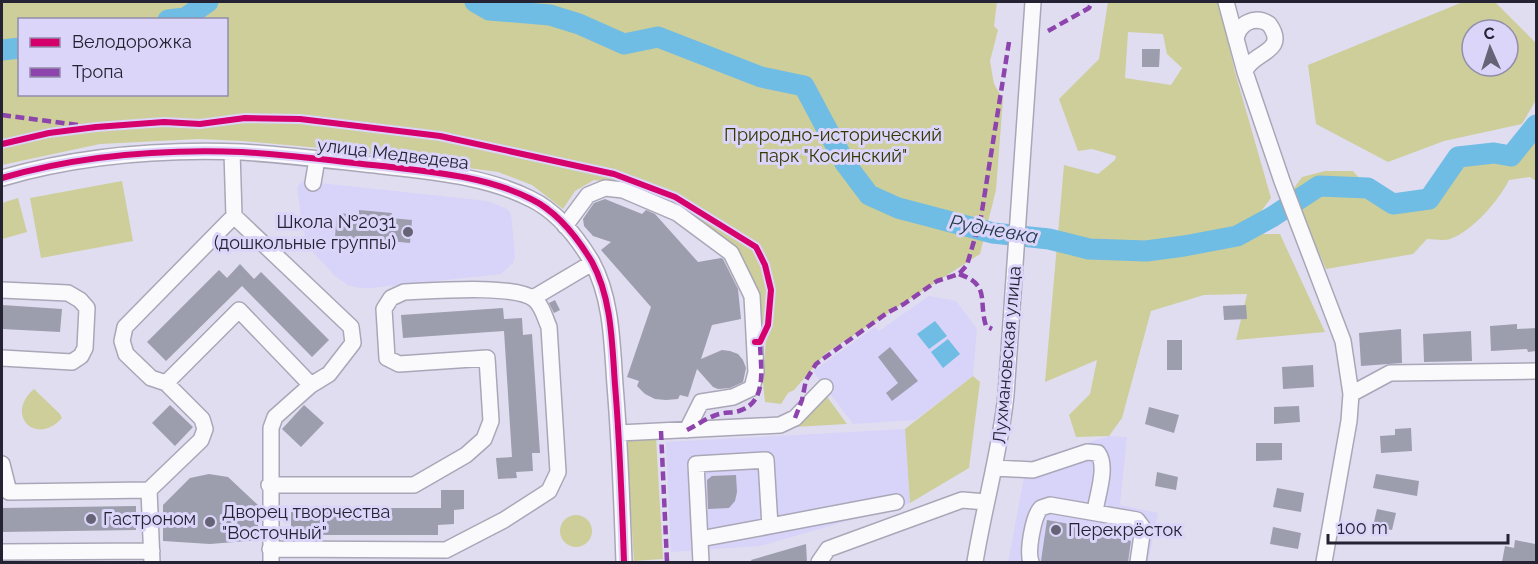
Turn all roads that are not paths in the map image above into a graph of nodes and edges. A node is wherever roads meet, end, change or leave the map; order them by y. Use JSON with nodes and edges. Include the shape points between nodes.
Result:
{"nodes":[{"id":1,"x":1033,"y":2,"type":"edge"},
{"id":2,"x":1226,"y":2,"type":"edge"},
{"id":3,"x":1236,"y":40,"type":"junction"},
{"id":4,"x":1245,"y":72,"type":"junction"},
{"id":5,"x":232,"y":152,"type":"junction"},
{"id":6,"x":317,"y":159,"type":"junction"},
{"id":7,"x":2,"y":178,"type":"edge"},
{"id":8,"x":313,"y":183,"type":"dead end"},
{"id":9,"x":234,"y":216,"type":"junction"},
{"id":10,"x":565,"y":226,"type":"junction"},
{"id":11,"x":592,"y":263,"type":"junction"},
{"id":12,"x":2,"y":290,"type":"edge"},
{"id":13,"x":533,"y":298,"type":"junction"},
{"id":14,"x":2,"y":358,"type":"edge"},
{"id":15,"x":1536,"y":371,"type":"edge"},
{"id":16,"x":166,"y":383,"type":"junction"},
{"id":17,"x":311,"y":385,"type":"junction"},
{"id":18,"x":825,"y":387,"type":"dead end"},
{"id":19,"x":1351,"y":394,"type":"junction"},
{"id":20,"x":687,"y":430,"type":"junction"},
{"id":21,"x":619,"y":433,"type":"junction"},
{"id":22,"x":2,"y":464,"type":"edge"},
{"id":23,"x":995,"y":468,"type":"junction"},
{"id":24,"x":269,"y":485,"type":"junction"},
{"id":25,"x":149,"y":490,"type":"junction"},
{"id":26,"x":896,"y":502,"type":"dead end"},
{"id":27,"x":986,"y":502,"type":"junction"},
{"id":28,"x":1095,"y":512,"type":"junction"},
{"id":29,"x":770,"y":526,"type":"junction"},
{"id":30,"x":700,"y":539,"type":"junction"},
{"id":31,"x":2,"y":552,"type":"edge"},
{"id":32,"x":270,"y":556,"type":"edge"},
{"id":33,"x":447,"y":556,"type":"edge"},
{"id":34,"x":152,"y":557,"type":"edge"},
{"id":35,"x":624,"y":562,"type":"edge"},
{"id":36,"x":701,"y":562,"type":"edge"},
{"id":37,"x":819,"y":562,"type":"edge"},
{"id":38,"x":975,"y":562,"type":"edge"},
{"id":39,"x":1031,"y":562,"type":"edge"},
{"id":40,"x":1138,"y":562,"type":"edge"},
{"id":41,"x":1323,"y":562,"type":"edge"}],
"edges":[{"from":1,"to":23,"type":"street","name":"Лухмановская улица","via":[[1006,395]]},
{"from":2,"to":3,"type":"street"},
{"from":3,"to":4,"type":"street"},
{"from":3,"to":4,"type":"street","via":[[1242,26],[1252,20],[1269,24],[1275,36],[1272,48],[1248,64]]},
{"from":4,"to":19,"type":"street","via":[[1343,341]]},
{"from":5,"to":6,"type":"street","name":"улица Медведева"},
{"from":5,"to":7,"type":"street","name":"улица Медведева","via":[[116,157],[63,163]]},
{"from":5,"to":9,"type":"street"},
{"from":6,"to":8,"type":"street"},
{"from":6,"to":10,"type":"street","name":"улица Медведева","via":[[495,184],[534,200]]},
{"from":9,"to":16,"type":"street","via":[[125,327],[122,341],[126,354],[151,378]]},
{"from":9,"to":17,"type":"street","via":[[351,327],[354,344],[329,374]]},
{"from":10,"to":11,"type":"street","name":"улица Медведева"},
{"from":10,"to":20,"type":"street","via":[[588,195],[605,188],[623,190],[677,213],[731,253],[752,296],[756,372],[752,388],[733,397],[701,402]]},
{"from":11,"to":13,"type":"street"},
{"from":11,"to":21,"type":"street","name":"улица Медведева","via":[[605,292]]},
{"from":12,"to":14,"type":"street","via":[[68,293],[87,308],[85,348],[72,362]]},
{"from":13,"to":24,"type":"street","via":[[501,290],[404,292],[391,298],[384,309],[387,357],[399,363],[487,358],[491,421],[484,439],[466,454],[414,485]]},
{"from":13,"to":33,"type":"street","via":[[549,327],[558,472],[549,491]]},
{"from":15,"to":19,"type":"street","via":[[1390,373]]},
{"from":16,"to":17,"type":"street","via":[[239,310]]},
{"from":16,"to":25,"type":"street","via":[[202,419],[205,429],[201,440]]},
{"from":17,"to":24,"type":"street","via":[[275,417],[271,428]]},
{"from":18,"to":20,"type":"street","via":[[795,418],[780,425]]},
{"from":19,"to":41,"type":"street"},
{"from":20,"to":21,"type":"street"},
{"from":21,"to":35,"type":"street","name":"улица Медведева"},
{"from":22,"to":25,"type":"street","via":[[9,492]]},
{"from":23,"to":27,"type":"street","name":"Лухмановская улица"},
{"from":23,"to":28,"type":"street","via":[[1033,470],[1087,452],[1098,453],[1102,469]]},
{"from":24,"to":32,"type":"street"},
{"from":25,"to":34,"type":"street"},
{"from":26,"to":29,"type":"street"},
{"from":27,"to":37,"type":"street","via":[[962,500],[828,549]]},
{"from":27,"to":38,"type":"street","name":"Лухмановская улица"},
{"from":28,"to":39,"type":"street","via":[[1041,508],[1036,516]]},
{"from":28,"to":40,"type":"street","via":[[1133,518],[1141,524]]},
{"from":29,"to":30,"type":"street"},
{"from":29,"to":30,"type":"street","via":[[766,460],[696,464]]},
{"from":30,"to":36,"type":"street"},
{"from":31,"to":34,"type":"street"},
{"from":32,"to":33,"type":"street"}]}
